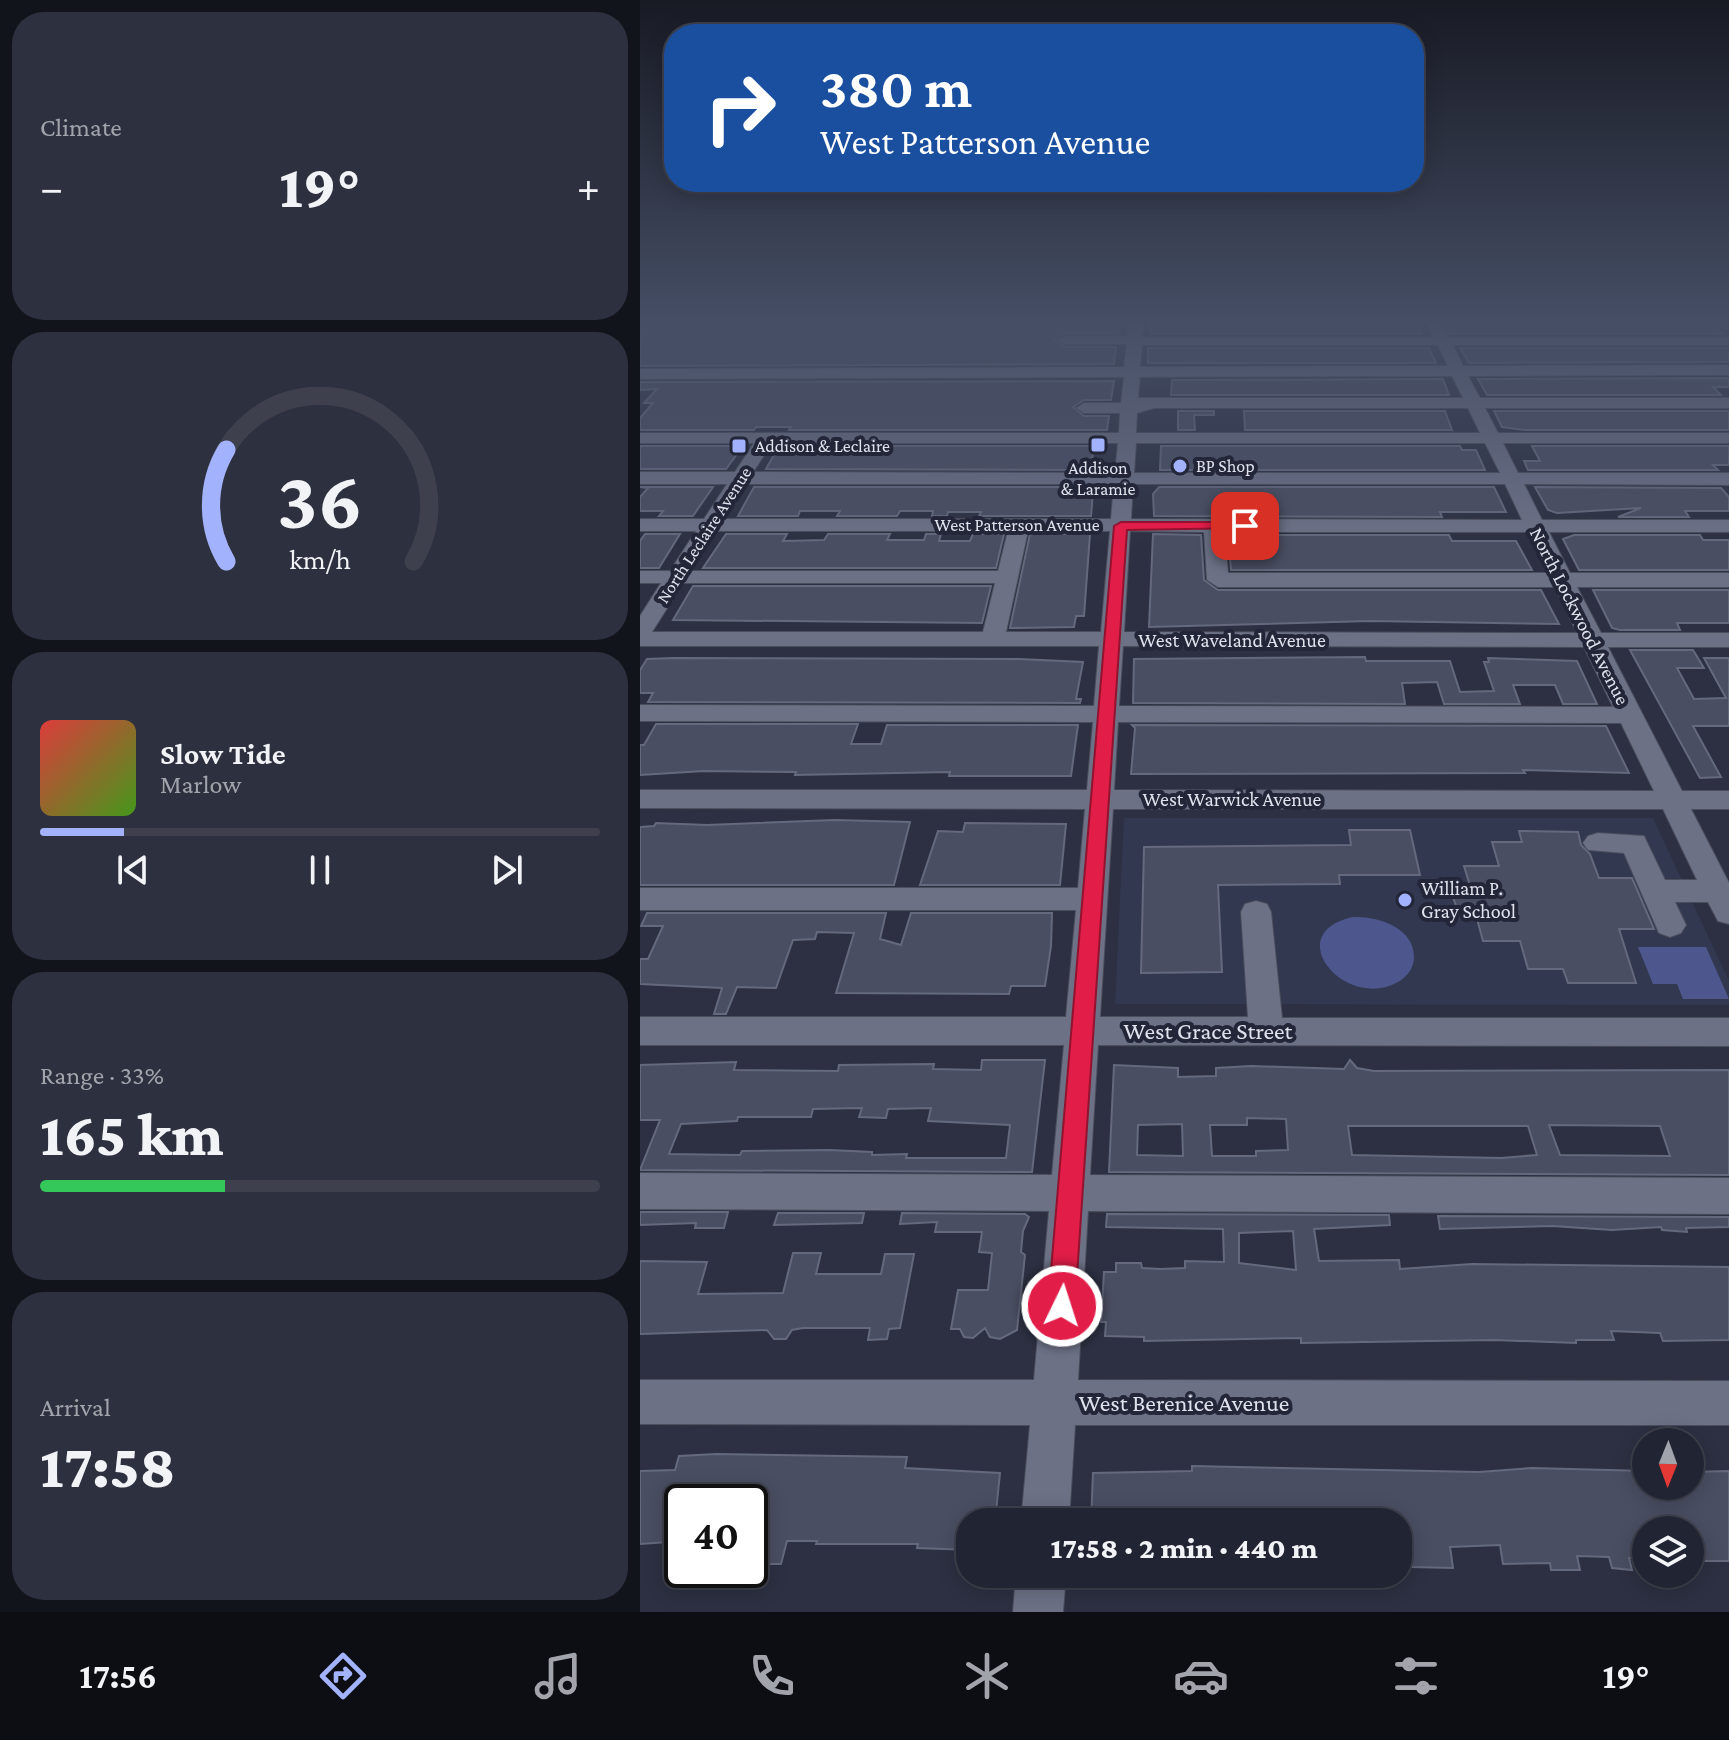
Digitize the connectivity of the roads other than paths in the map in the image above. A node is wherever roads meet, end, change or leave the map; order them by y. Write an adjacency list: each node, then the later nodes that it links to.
1 (1131, 394): 5 (street)
2 (1469, 394): 3 (street, North Lockwood Avenue)
3 (1473, 403): 4 (street); 5 (street); 13 (street, North Lockwood Avenue)
4 (1729, 403)
5 (1130, 405): 7 (street); 8 (street); 9 (street)
6 (1219, 407): 10 (street)
7 (1084, 408)
8 (1128, 432): 9 (street); 11 (street); 15 (street)
9 (1155, 434): 10 (street); 15 (street)
10 (1214, 434): 13 (street); 16 (street)
11 (767, 437): 12 (street); 18 (street, North Leclaire Avenue)
12 (640, 438)
13 (1491, 438): 14 (street); 19 (street, North Lockwood Avenue)
14 (1729, 438)
15 (1124, 473): 18 (street); 19 (street); 24 (street)
16 (1204, 474)
17 (640, 478): 18 (street)
18 (741, 478): 22 (street, North Leclaire Avenue)
19 (1512, 479): 20 (street); 26 (street, North Lockwood Avenue)
20 (1729, 479)
21 (640, 525): 22 (street, West Patterson Avenue)
22 (710, 525): 23 (street, West Patterson Avenue); 29 (street, North Leclaire Avenue)
23 (1019, 526): 24 (street, West Patterson Avenue); 30 (street)
24 (1121, 526): 25 (street, West Patterson Avenue); 36 (street)
25 (1214, 526): 26 (street, West Patterson Avenue); 31 (street)
26 (1535, 526): 27 (street, West Patterson Avenue); 31 (street, North Lockwood Avenue)
27 (1729, 526)
28 (640, 577): 29 (street)
29 (676, 577): 30 (street); 33 (street, North Leclaire Avenue)
30 (1008, 577): 35 (street)
31 (1562, 579): 32 (street); 37 (street, North Lockwood Avenue)
32 (1729, 580)
33 (640, 633)
34 (640, 639): 35 (street, West Waveland Avenue)
35 (993, 640): 36 (street, West Waveland Avenue)
36 (1112, 640): 37 (street, West Waveland Avenue); 40 (street)
37 (1592, 640): 38 (street, West Waveland Avenue); 41 (street, North Lockwood Avenue)
38 (1729, 640)
39 (640, 713): 40 (street)
40 (1106, 714): 41 (street); 43 (street)
41 (1630, 715): 44 (street, North Lockwood Avenue)
42 (640, 799): 43 (street, West Warwick Avenue)
43 (1100, 799): 44 (street, West Warwick Avenue); 49 (street)
44 (1672, 800): 45 (street, West Warwick Avenue); 50 (street, North Lockwood Avenue)
45 (1729, 800)
46 (1598, 843): 47 (street)
47 (1655, 891): 50 (street); 52 (street)
48 (640, 899): 49 (street)
49 (1092, 899): 54 (street)
50 (1725, 904)
51 (1256, 912): 55 (street)
52 (1670, 925)
53 (640, 1031): 54 (street, West Grace Street)
54 (1082, 1031): 55 (street, West Grace Street); 58 (street)
55 (1266, 1031): 56 (street, West Grace Street)
56 (1729, 1032)
57 (640, 1191): 58 (street)
58 (1070, 1193): 59 (street); 61 (street)
59 (1729, 1196)
60 (640, 1402): 61 (street, West Berenice Avenue)
61 (1054, 1403): 62 (street, West Berenice Avenue); 63 (street)
62 (1729, 1403)
63 (1046, 1508)
64 (1040, 1588): 65 (street)
65 (1038, 1612)

